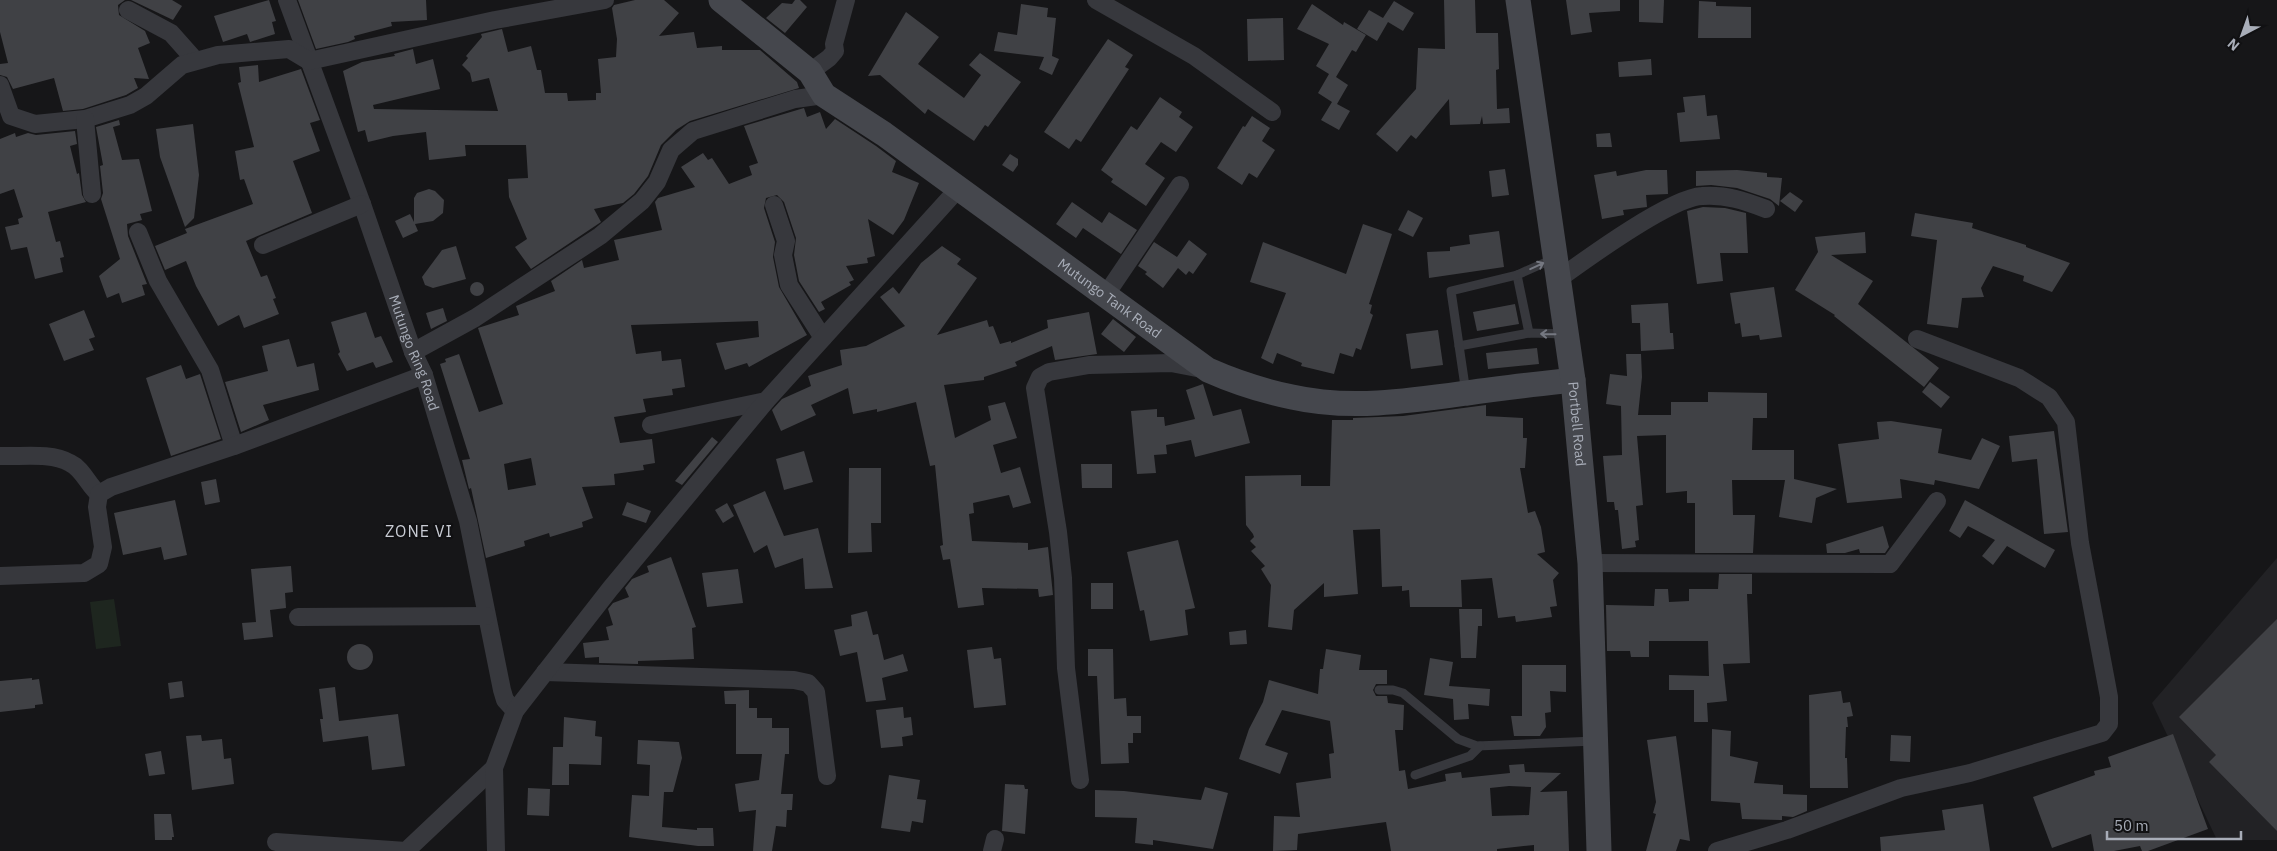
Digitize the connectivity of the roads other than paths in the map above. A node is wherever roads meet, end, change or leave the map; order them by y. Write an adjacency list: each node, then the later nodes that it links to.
1 (287, 0): 9 (street, Mutungo Ring Road)
2 (605, 0): 9 (street)
3 (720, 0): 10 (street, Mutungo Tank Road)
4 (846, 0): 10 (street)
5 (1096, 0): 13 (street)
6 (1518, 0): 23 (street, Portbell Road)
7 (128, 10): 8 (street)
8 (195, 60): 9 (street); 14 (street)
9 (308, 61): 18 (street, Mutungo Ring Road)
10 (810, 72): 12 (street, Mutungo Tank Road)
11 (0, 85): 14 (street)
12 (824, 95): 16 (street, Mutungo Tank Road); 31 (street)
13 (1272, 112)
14 (85, 119): 17 (street)
15 (1180, 185): 25 (street)
16 (958, 189): 25 (street, Mutungo Tank Road); 28 (street)
17 (92, 194)
18 (362, 204): 22 (street); 31 (street, Mutungo Ring Road)
19 (774, 205): 28 (street)
20 (1766, 209): 23 (street)
21 (138, 232): 38 (street)
22 (263, 245)
23 (1558, 267): 24 (lane, one-way to 23); 27 (street, Portbell Road)
24 (1517, 275): 26 (lane); 30 (lane)
25 (1105, 296): 32 (street, Mutungo Tank Road)
26 (1528, 334): 27 (lane, one-way to 26); 30 (lane)
27 (1567, 334): 34 (street, Portbell Road)
28 (823, 338): 36 (street)
29 (1917, 339): 59 (street)
30 (1460, 346): 35 (lane)
31 (413, 352): 33 (street, Mutungo Ring Road)
32 (1208, 370): 35 (street, Mutungo Tank Road); 54 (street)
33 (424, 375): 38 (street); 44 (street, Mutungo Ring Road)
34 (1573, 380): 35 (street, Mutungo Tank Road); 42 (street, Portbell Road)
35 (1466, 393)
36 (766, 401): 37 (street); 46 (street)
37 (651, 425)
38 (234, 446): 40 (street)
39 (0, 456): 40 (street)
40 (99, 494): 43 (street)
41 (1937, 501): 42 (street)
42 (1590, 563): 49 (street, Portbell Road)
43 (0, 576)
44 (486, 616): 45 (street); 48 (street, Mutungo Ring Road)
45 (298, 617)
46 (545, 672): 48 (street); 53 (street)
47 (1378, 690): 50 (lane)
48 (515, 711): 51 (street)
49 (1595, 742): 50 (lane); 58 (street, Portbell Road)
50 (1480, 746): 52 (lane)
51 (494, 768): 56 (street); 57 (street)
52 (1415, 775)
53 (827, 776)
54 (1080, 780)
55 (276, 842): 56 (street)
56 (406, 851)
57 (496, 851)
58 (1599, 851)
59 (1717, 851)

